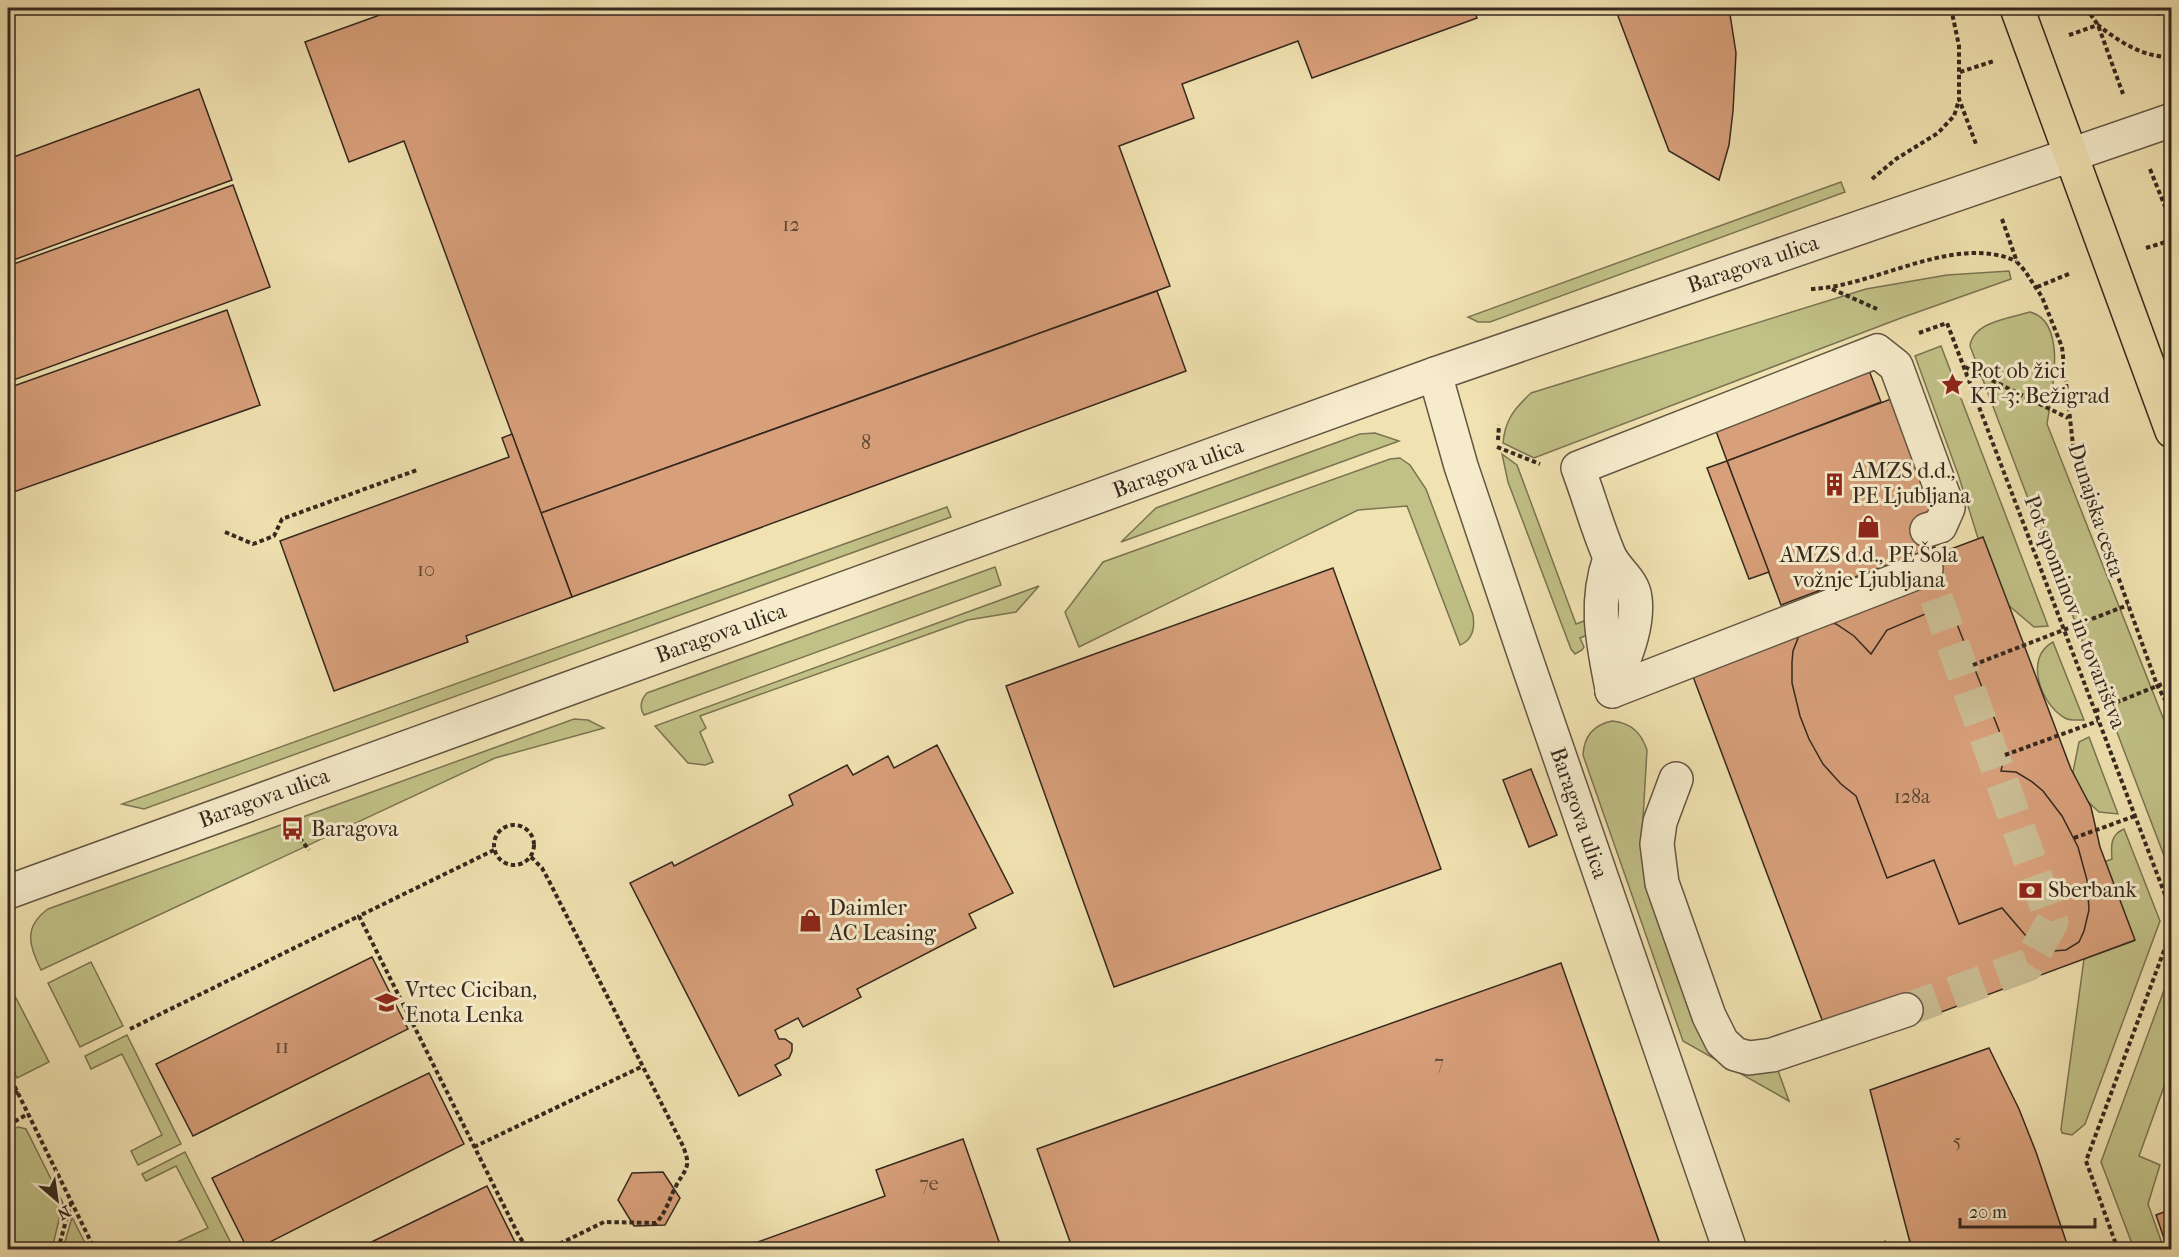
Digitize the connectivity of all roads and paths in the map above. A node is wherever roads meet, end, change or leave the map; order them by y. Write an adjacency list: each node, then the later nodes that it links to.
1 (1951, 8): 9 (path)
2 (2017, 8): 13 (main road)
3 (2086, 8): 4 (path)
4 (2098, 25): 5 (path); 6 (path); 7 (path)
5 (2084, 30)
6 (2172, 57)
7 (2112, 62)
8 (1982, 65): 9 (path)
9 (1960, 72): 10 (path)
10 (1959, 99): 12 (path); 14 (path)
11 (2172, 120): 13 (street, Baragova ulica)
12 (1971, 133)
13 (2071, 155): 26 (street, Baragova ulica); 29 (main road)
14 (1896, 159)
15 (2159, 194): 16 (path)
16 (2172, 224)
17 (2010, 240): 20 (path, Dunajska cesta)
18 (2172, 240): 19 (path)
19 (2161, 243)
20 (2017, 262): 22 (path, Dunajska cesta); 23 (path)
21 (2054, 279): 22 (path)
22 (2037, 287): 27 (path, Dunajska cesta)
23 (1832, 288)
24 (1947, 323): 25 (path, Pot spominov in tovarištva)
25 (1964, 366): 27 (path); 37 (path, Pot spominov in tovarištva)
26 (1435, 374): 54 (street, Baragova ulica); 74 (street, Baragova ulica)
27 (2069, 418): 36 (path, Dunajska cesta)
28 (1500, 425): 30 (path)
29 (2172, 431)
30 (1578, 468): 32 (street); 34 (street)
31 (417, 470): 33 (path)
32 (1928, 530)
33 (225, 532)
34 (1610, 558): 41 (street); 41 (street)
35 (1926, 569): 41 (street)
36 (2128, 605): 37 (path); 40 (path, Dunajska cesta)
37 (2064, 630): 38 (path); 42 (path, Pot spominov in tovarištva)
38 (1973, 664)
39 (2172, 680): 40 (path)
40 (2157, 685): 42 (path); 43 (path, Dunajska cesta)
41 (1612, 691)
42 (2095, 711): 44 (path, Pot spominov in tovarištva)
43 (2172, 713)
44 (2098, 721): 45 (path); 47 (path, Pot spominov in tovarištva)
45 (2005, 755)
46 (1676, 779): 59 (street)
47 (2135, 816): 49 (path); 55 (path, Pot spominov in tovarištva)
48 (293, 829): 50 (path)
49 (2074, 838)
50 (309, 850)
51 (494, 850): 52 (path); 52 (path); 57 (path)
52 (531, 857): 61 (path)
53 (2172, 867): 55 (path)
54 (8, 892)
55 (2167, 901): 56 (path, Pot spominov in tovarištva)
56 (2172, 913)
57 (359, 916): 60 (path); 67 (path)
58 (2172, 929): 76 (path)
59 (1906, 1010)
60 (130, 1029)
61 (643, 1066): 67 (path); 73 (path)
62 (8, 1073): 64 (path)
63 (8, 1089): 64 (path)
64 (18, 1093): 65 (path)
65 (28, 1114): 66 (path); 68 (path)
66 (8, 1125)
67 (474, 1148): 72 (path)
68 (71, 1201): 70 (path); 71 (path)
69 (1886, 1242): 75 (path)
70 (58, 1250)
71 (95, 1250)
72 (535, 1250)
73 (543, 1250)
74 (1730, 1250)
75 (1864, 1250)
76 (2118, 1250)

